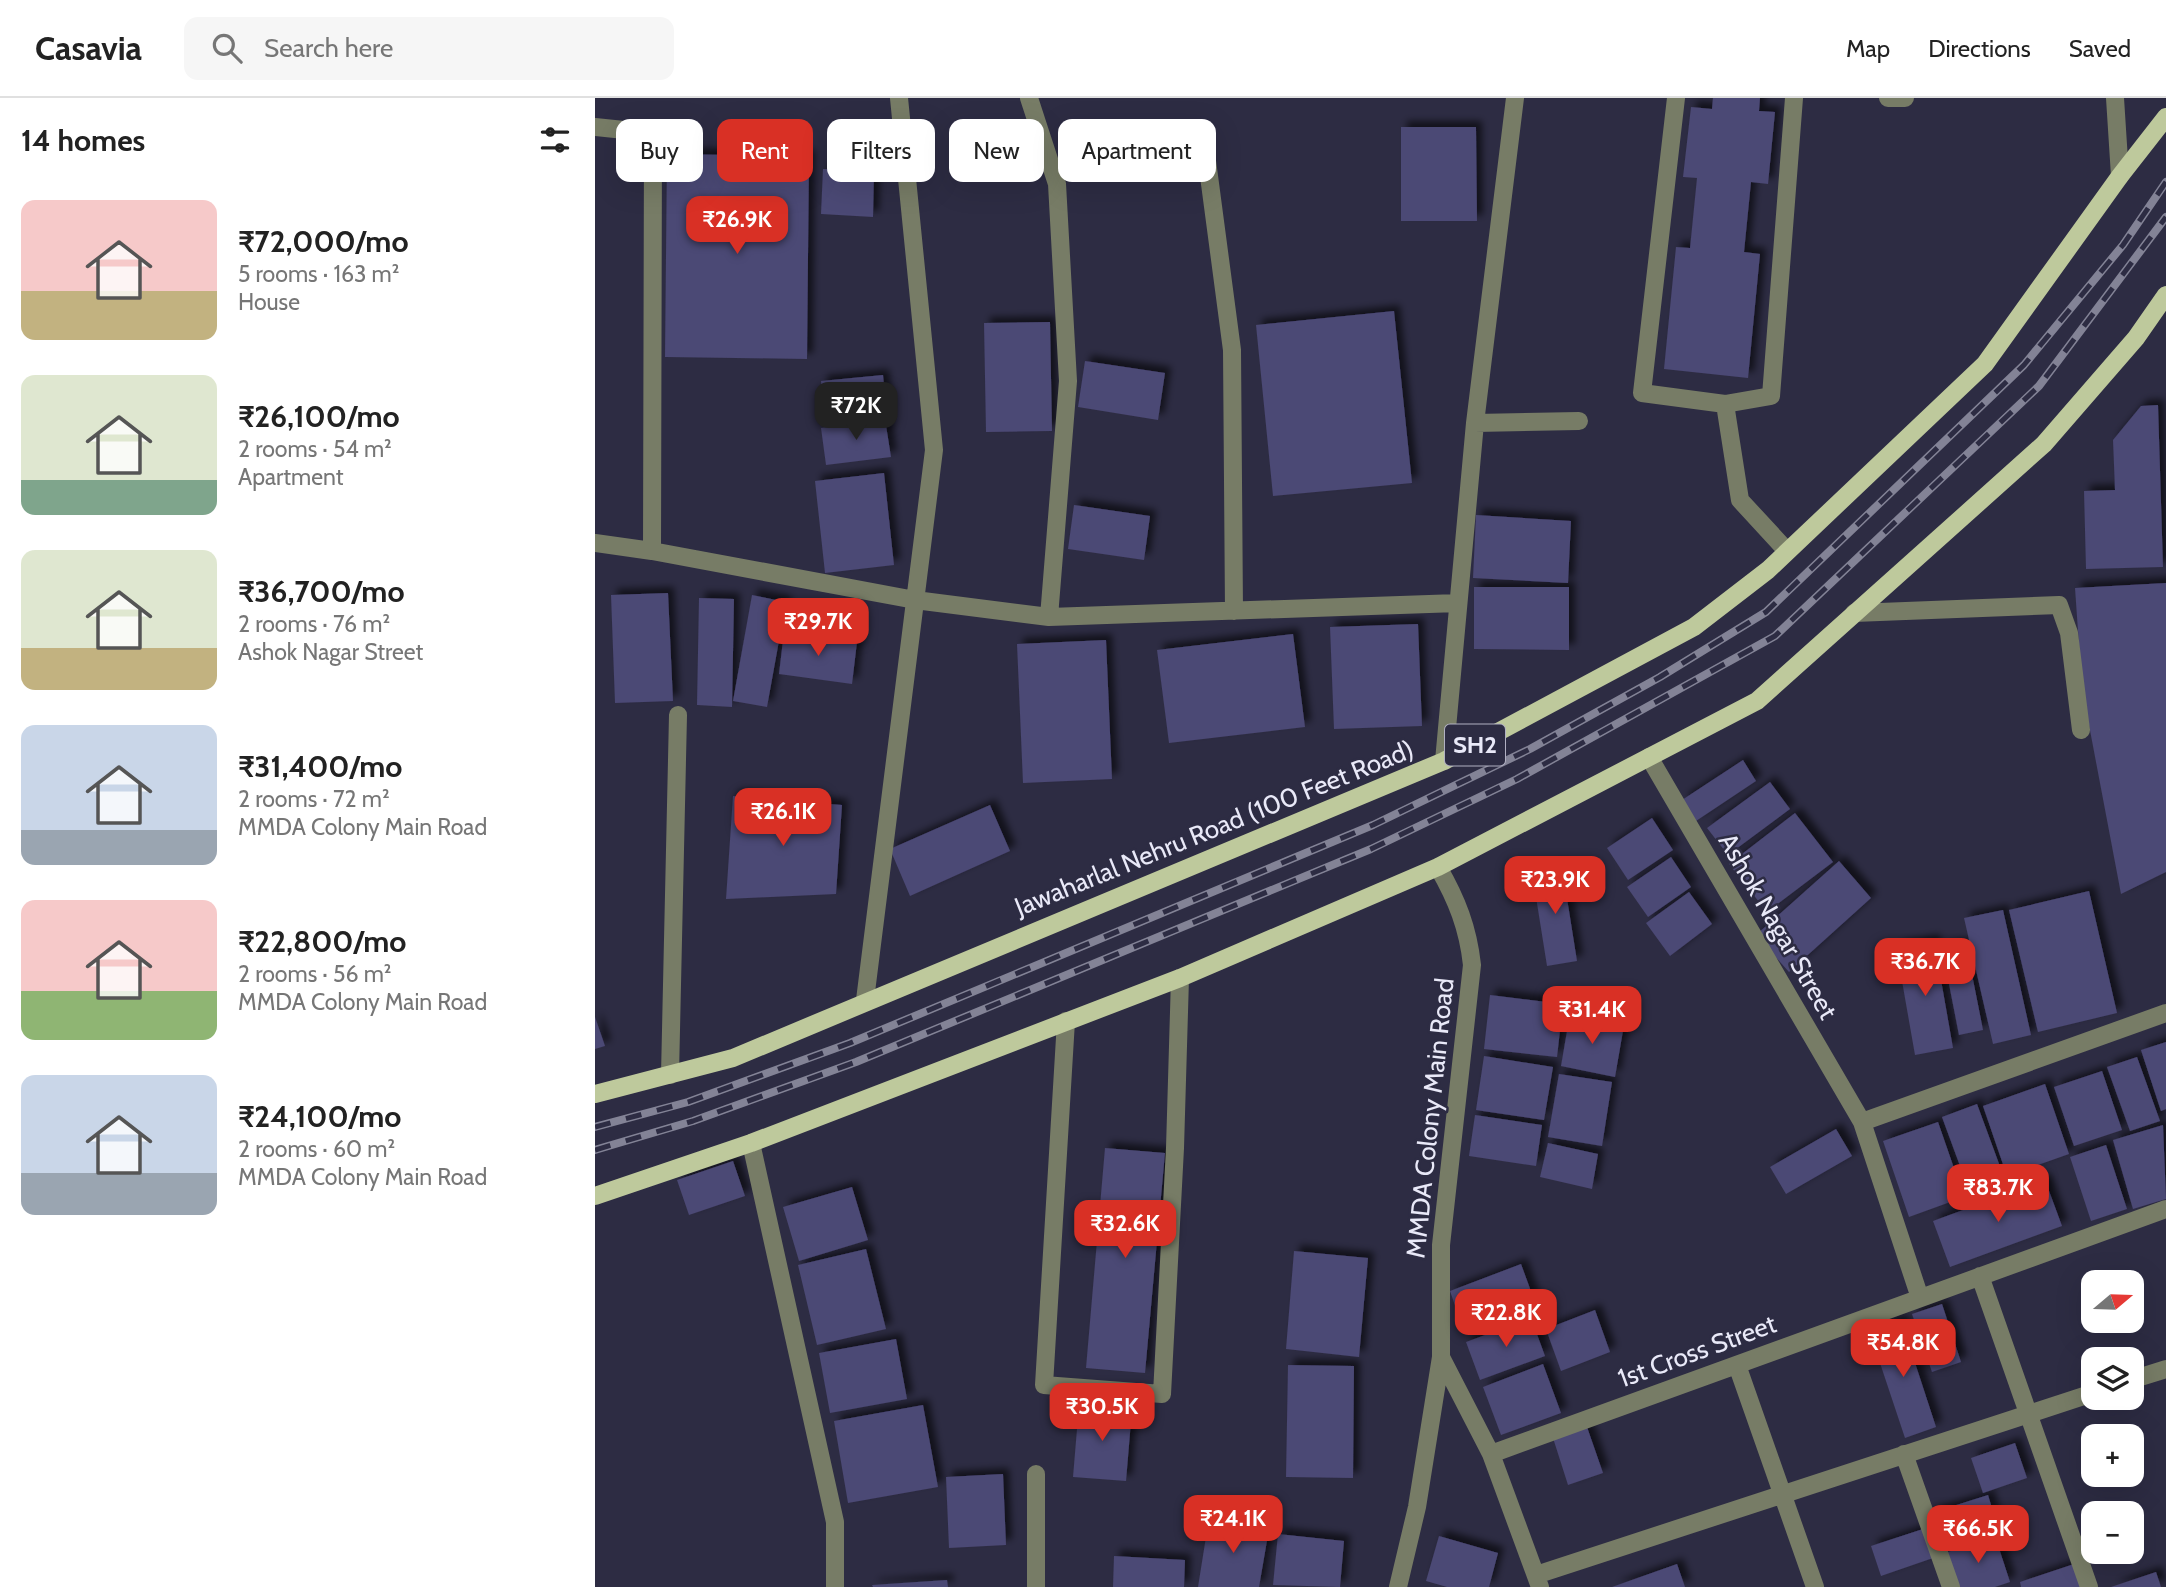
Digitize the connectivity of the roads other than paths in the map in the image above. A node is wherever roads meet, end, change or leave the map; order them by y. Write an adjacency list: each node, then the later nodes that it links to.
1 (899, 98): 20 (street)
2 (1029, 98): 24 (street)
3 (1515, 98): 16 (street)
4 (1676, 98): 14 (street)
5 (1794, 98): 14 (street)
6 (1888, 98): 7 (street)
7 (1905, 98)
8 (2115, 98): 11 (street)
9 (2166, 117): 11 (main road, Jawaharlal Nehru Road (100 Feet Road) / SH2)
10 (595, 127): 18 (street)
11 (2120, 176): 19 (main road, Jawaharlal Nehru Road (100 Feet Road) / SH2)
12 (1210, 182): 22 (street)
13 (2166, 295): 23 (main road)
14 (1725, 404): 19 (street)
15 (1579, 421): 16 (street)
16 (1475, 424): 21 (street)
17 (595, 543): 18 (street)
18 (652, 551): 20 (street)
19 (1787, 551): 28 (main road, Jawaharlal Nehru Road (100 Feet Road) / SH2)
20 (915, 600): 24 (street); 31 (street)
21 (1458, 603): 22 (street); 28 (street)
22 (1234, 611): 24 (street)
23 (1854, 613): 26 (street); 27 (main road)
24 (1049, 617)
25 (678, 715): 34 (street)
26 (2081, 730)
27 (1649, 757): 29 (main road); 36 (street, Ashok Nagar Street)
28 (1444, 761): 31 (main road, Jawaharlal Nehru Road (100 Feet Road) / SH2)
29 (1438, 867): 30 (main road); 42 (street, MMDA Colony Main Road)
30 (1180, 978): 33 (main road); 33 (street)
31 (865, 1000): 34 (main road, Jawaharlal Nehru Road (100 Feet Road) / SH2)
32 (2166, 1013): 36 (street)
33 (1066, 1021): 37 (main road)
34 (670, 1075): 35 (main road, Jawaharlal Nehru Road (100 Feet Road) / SH2)
35 (595, 1094)
36 (1862, 1122): 41 (street, Ashok Nagar Street)
37 (751, 1143): 38 (main road); 53 (street)
38 (595, 1196)
39 (2166, 1209): 40 (street, 1st Cross Street)
40 (1980, 1276): 41 (street, 1st Cross Street); 47 (street)
41 (1920, 1298): 43 (street, 1st Cross Street)
42 (1441, 1357): 48 (street); 55 (street, MMDA Colony Main Road)
43 (1737, 1365): 48 (street, 1st Cross Street); 51 (street)
44 (2166, 1369): 45 (street)
45 (2144, 1376)
46 (2081, 1397): 47 (street)
47 (2027, 1414): 49 (street); 58 (street)
48 (1491, 1454): 52 (street)
49 (1904, 1454): 51 (street); 57 (street)
50 (1035, 1474): 54 (street)
51 (1782, 1495): 52 (street); 56 (street)
52 (1538, 1581)
53 (835, 1587)
54 (1036, 1587)
55 (1398, 1587)
56 (1815, 1587)
57 (1951, 1587)
58 (2089, 1587)

